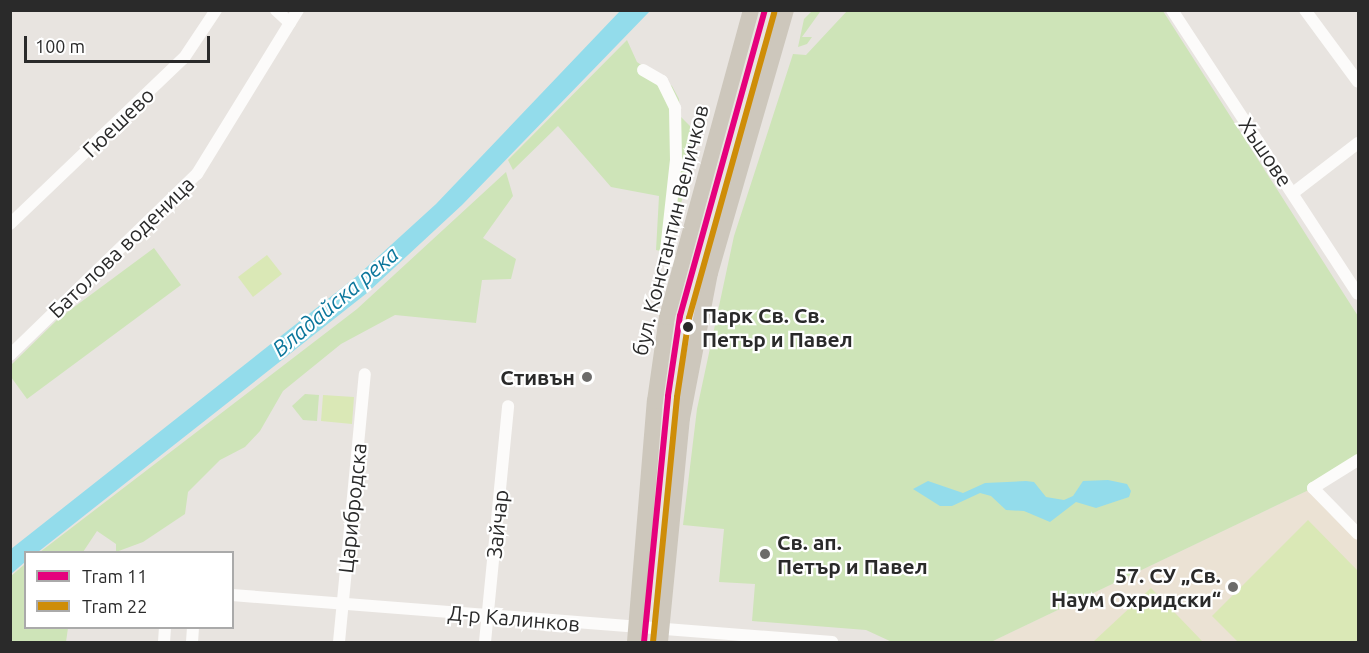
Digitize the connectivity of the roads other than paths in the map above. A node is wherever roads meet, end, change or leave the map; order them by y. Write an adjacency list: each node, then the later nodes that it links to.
1 (216, 10): 13 (street, Гюешево)
2 (276, 10): 8 (street)
3 (298, 10): 8 (street, Батолова воденица)
4 (751, 10): 14 (main road, бул. Константин Величков)
5 (786, 10): 25 (main road)
6 (1172, 10): 12 (street, Хъшове)
7 (1305, 10): 10 (street)
8 (290, 23): 16 (street, Батолова воденица)
9 (643, 70): 14 (street)
10 (1359, 82)
11 (1359, 143): 12 (street)
12 (1293, 193): 15 (street, Хъшове)
13 (10, 224)
14 (680, 263): 24 (main road, бул. Константин Величков)
15 (1359, 294)
16 (10, 355)
17 (365, 374): 22 (street, Царибродска)
18 (508, 406): 23 (street, Зайчар)
19 (1359, 460): 20 (street)
20 (1359, 534)
21 (234, 595): 22 (street, Д-р Калинков)
22 (342, 604): 23 (street, Д-р Калинков); 27 (street, Царибродска)
23 (488, 616): 24 (street, Д-р Калинков); 28 (street, Зайчар)
24 (635, 635): 25 (street, Д-р Калинков)
25 (660, 636): 26 (street, Д-р Калинков)
26 (761, 640): 29 (street, Д-р Калинков)
27 (339, 642)
28 (485, 642)
29 (832, 642)

